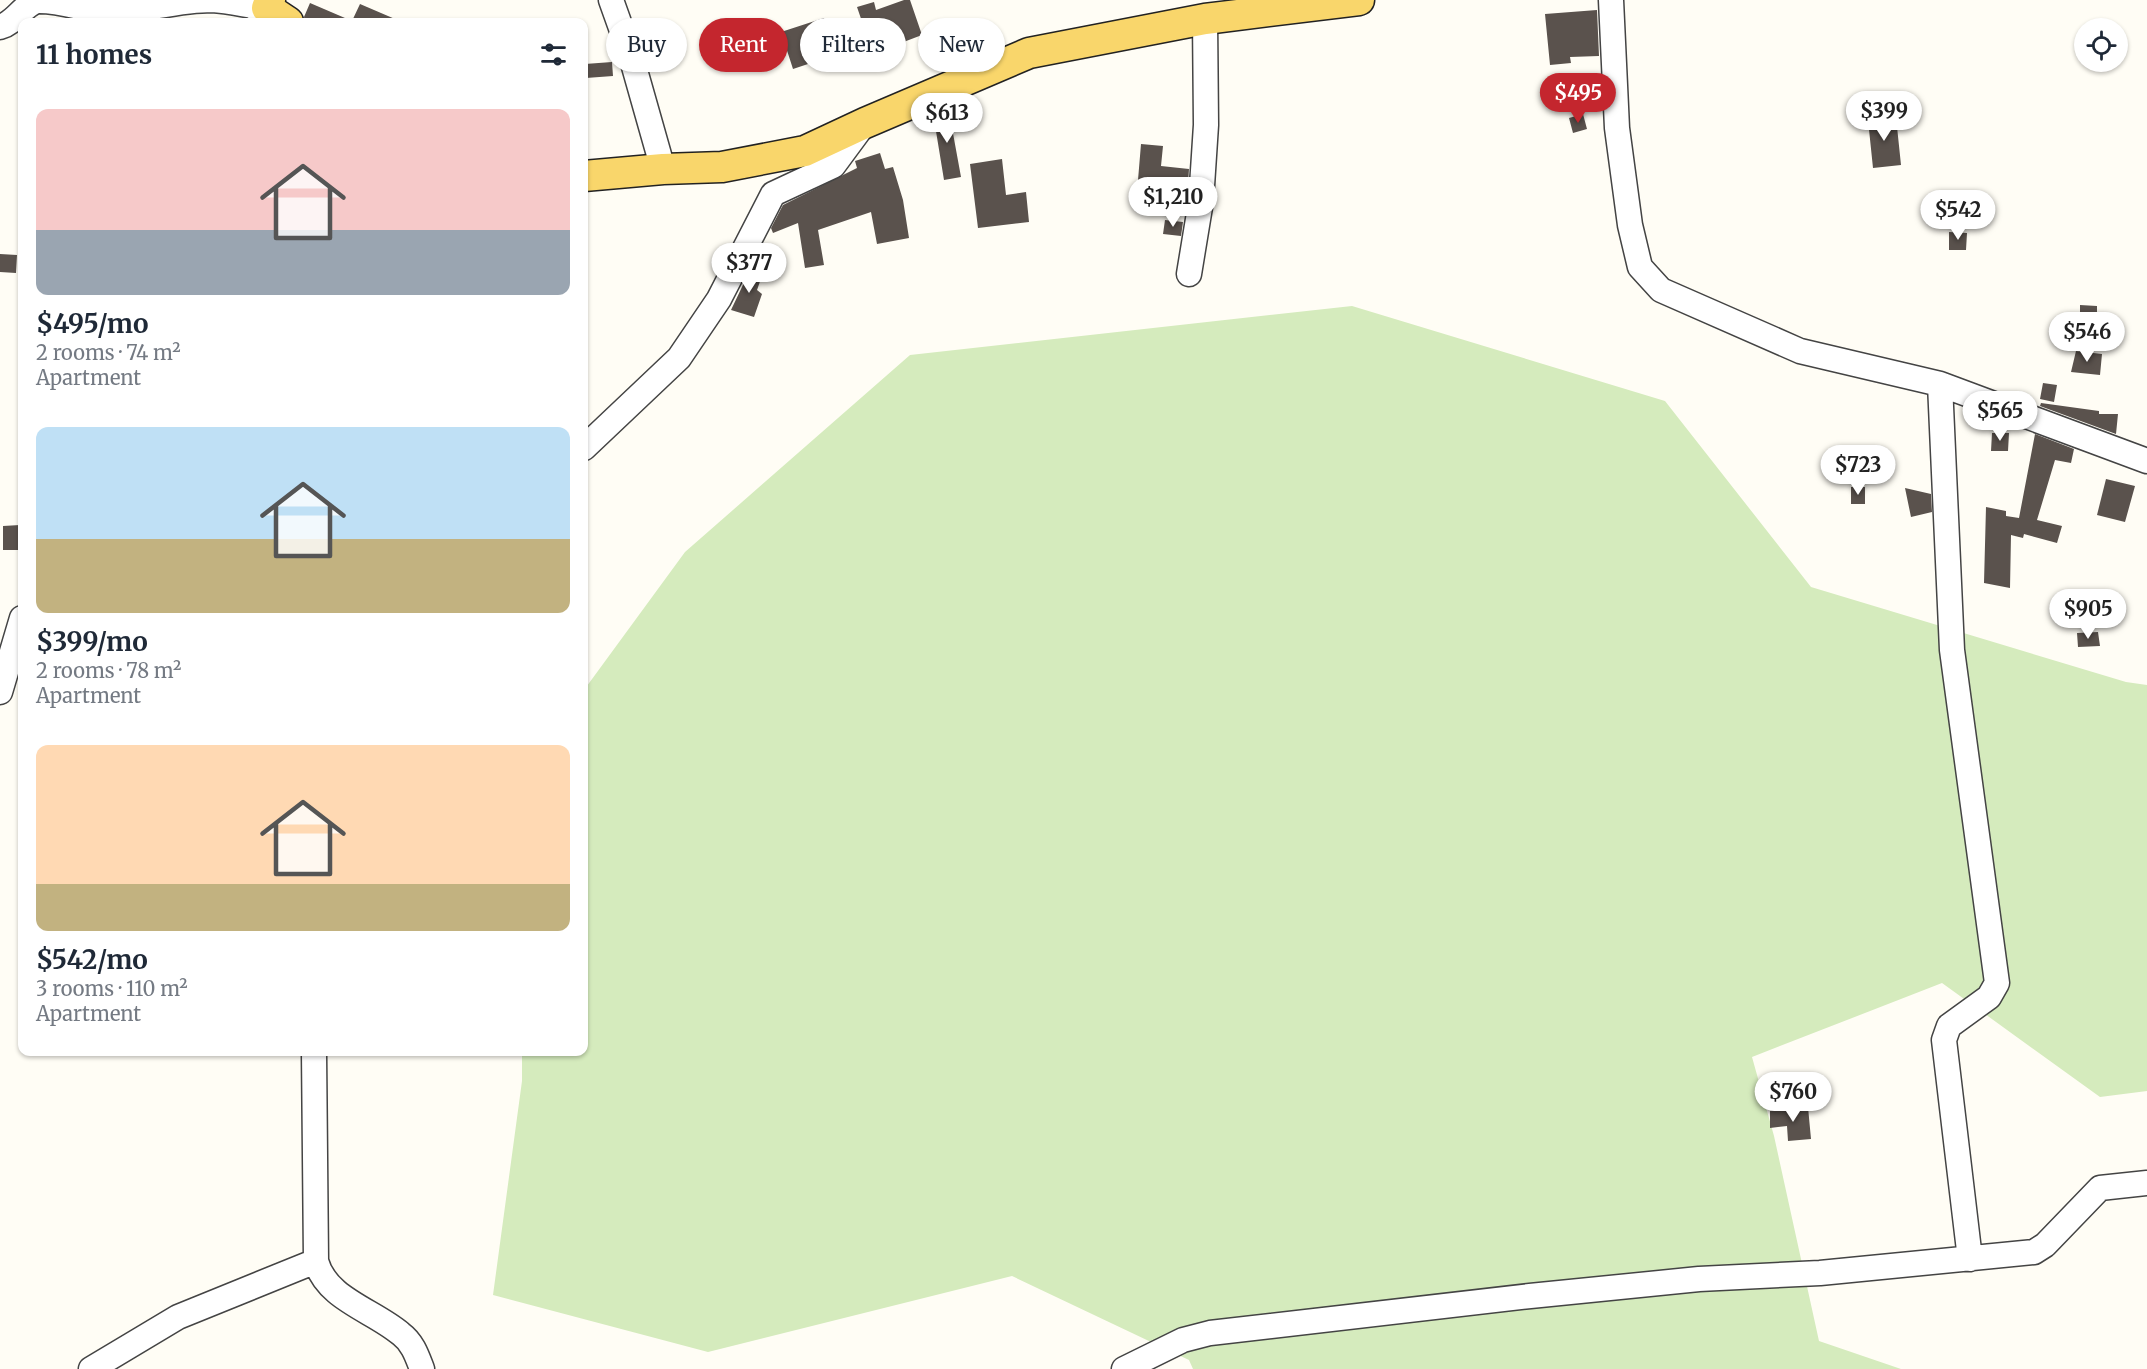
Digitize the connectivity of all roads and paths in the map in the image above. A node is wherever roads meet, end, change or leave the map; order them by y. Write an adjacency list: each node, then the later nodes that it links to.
1 (611, 0): 8 (street)
2 (1359, 0): 5 (main road)
3 (1611, 0): 11 (street)
4 (271, 13): 6 (street)
5 (1206, 20): 7 (main road); 10 (street)
6 (0, 27)
7 (865, 123): 8 (main road); 12 (street)
8 (663, 169): 9 (main road)
9 (588, 176)
10 (1190, 274)
11 (1940, 384): 13 (street); 18 (street)
12 (588, 444)
13 (2147, 461)
14 (18, 631): 15 (street)
15 (0, 692)
16 (314, 1056): 19 (street)
17 (2147, 1183): 18 (street)
18 (1970, 1259): 22 (street)
19 (316, 1261): 20 (street); 21 (street)
20 (91, 1369)
21 (422, 1369)
22 (1124, 1369)

